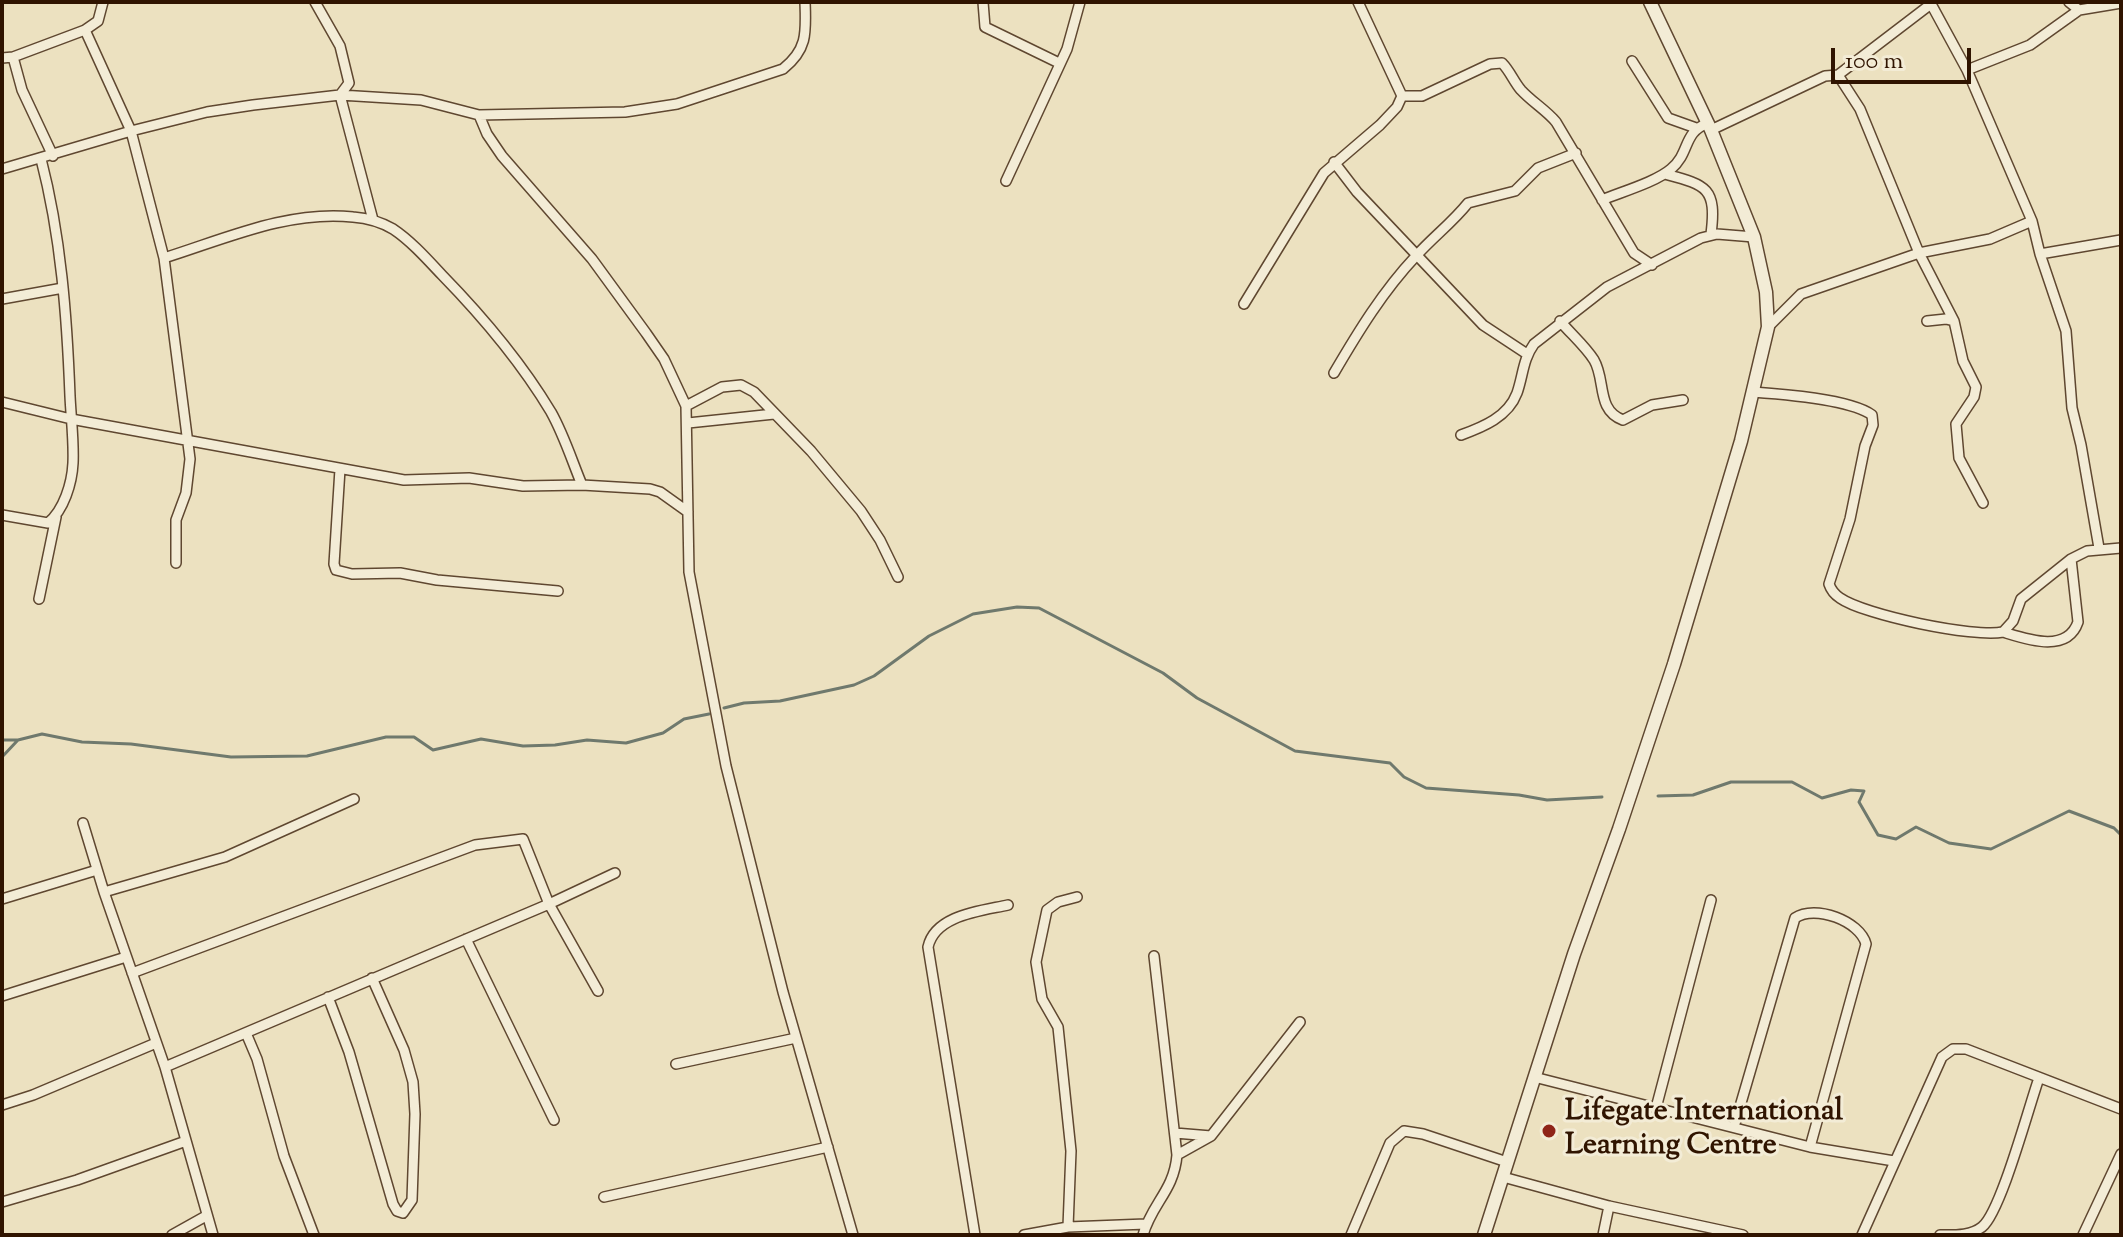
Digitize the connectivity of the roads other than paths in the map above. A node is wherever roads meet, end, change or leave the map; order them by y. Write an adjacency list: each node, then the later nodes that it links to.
1 (103, 2): 12 (street)
2 (315, 2): 18 (street)
3 (805, 2): 20 (street)
4 (983, 2): 15 (street)
5 (1080, 2): 15 (street)
6 (1358, 2): 19 (street)
7 (1650, 2): 21 (street)
8 (2069, 2): 11 (street)
9 (1931, 3): 16 (street); 17 (street)
10 (2121, 3): 11 (street)
11 (2079, 10): 16 (street)
12 (85, 30): 13 (street); 22 (street)
13 (7, 57): 24 (street)
14 (1632, 61): 21 (street)
15 (1059, 63): 29 (street)
16 (1967, 70): 32 (street)
17 (1838, 75): 21 (street); 36 (street)
18 (340, 95): 20 (street); 22 (street); 31 (street)
19 (1402, 96): 23 (street); 26 (street)
20 (479, 115): 53 (street)
21 (1705, 127): 28 (street); 34 (street)
22 (131, 131): 24 (street); 39 (street)
23 (1576, 153): 30 (street); 38 (street)
24 (53, 156): 25 (street)
25 (41, 159): 27 (street); 41 (street)
26 (1334, 162): 38 (street); 43 (street)
27 (2, 169)
28 (1665, 174): 30 (street); 33 (street)
29 (1006, 181)
30 (1602, 200): 40 (street)
31 (373, 220): 39 (street); 60 (street)
32 (2032, 221): 36 (street); 37 (street)
33 (1711, 234): 34 (street); 40 (street)
34 (1754, 237): 47 (street)
35 (2121, 240): 37 (street)
36 (1919, 253): 46 (street); 47 (street)
37 (2040, 254): 65 (street)
38 (1416, 256): 48 (street); 49 (street)
39 (164, 258): 58 (street)
40 (1652, 265): 44 (street)
41 (63, 288): 42 (street); 55 (street)
42 (2, 299)
43 (1244, 304)
44 (1560, 321): 48 (street); 51 (street)
45 (1927, 321): 46 (street)
46 (1954, 321): 61 (street)
47 (1768, 327): 50 (street)
48 (1527, 354): 57 (street)
49 (1334, 373)
50 (1753, 392): 72 (street); 97 (street)
51 (1683, 400)
52 (2, 402): 55 (street)
53 (686, 406): 54 (street); 56 (street)
54 (774, 414): 56 (street); 69 (street)
55 (71, 419): 58 (street); 64 (street)
56 (688, 423): 62 (street)
57 (1461, 435)
58 (190, 442): 59 (street); 68 (street)
59 (340, 469): 60 (street); 70 (street)
60 (582, 485): 62 (street)
61 (1983, 503)
62 (688, 512): 93 (street)
63 (2, 515): 64 (street)
64 (56, 517): 71 (street)
65 (2099, 548): 66 (street); 67 (street)
66 (2121, 548)
67 (2071, 559): 72 (street); 72 (street)
68 (176, 563)
69 (898, 577)
70 (558, 591)
71 (39, 599)
72 (2003, 632)
73 (354, 799): 77 (street)
74 (83, 823): 75 (street)
75 (97, 870): 77 (street); 79 (street)
76 (615, 873): 81 (street)
77 (104, 892): 85 (street)
78 (1077, 897): 120 (street)
79 (2, 899)
80 (1711, 900): 100 (street)
81 (549, 904): 83 (street); 86 (street); 88 (street)
82 (1008, 905): 125 (street)
83 (466, 939): 87 (street); 102 (street)
84 (1154, 956): 104 (street)
85 (126, 957): 86 (street); 89 (street)
86 (132, 973): 94 (street)
87 (372, 978): 90 (street); 90 (street)
88 (598, 991)
89 (2, 996)
90 (328, 997): 92 (street)
91 (1300, 1022): 105 (street)
92 (246, 1033): 96 (street); 123 (street)
93 (796, 1038): 95 (street); 107 (street)
94 (156, 1043): 96 (street); 99 (street)
95 (676, 1064)
96 (165, 1067): 106 (street)
97 (1534, 1077): 100 (street); 112 (street)
98 (2039, 1078): 101 (street); 111 (street); 133 (street)
99 (2, 1105)
100 (1656, 1108): 103 (street)
101 (2121, 1109)
102 (554, 1120)
103 (1734, 1127): 108 (street); 108 (street)
104 (1175, 1133): 105 (street); 110 (street)
105 (1211, 1136): 110 (street)
106 (186, 1141): 115 (street); 117 (street)
107 (828, 1147): 114 (street); 124 (street)
108 (1810, 1147): 111 (street)
109 (2121, 1154): 134 (street)
110 (1177, 1155): 118 (street)
111 (1894, 1161): 132 (street)
112 (1507, 1162): 113 (street); 128 (street)
113 (1503, 1177): 116 (street); 129 (street)
114 (604, 1197)
115 (2, 1202)
116 (1609, 1206): 130 (street); 131 (street)
117 (206, 1216): 121 (street); 122 (street)
118 (1146, 1224): 119 (street); 127 (street)
119 (1128, 1226): 120 (street); 127 (street)
120 (1068, 1227): 126 (street)
121 (172, 1235)
122 (213, 1235)
123 (314, 1235)
124 (853, 1235)
125 (975, 1235)
126 (1024, 1235)
127 (1141, 1235)
128 (1351, 1235)
129 (1484, 1235)
130 (1603, 1235)
131 (1743, 1235)
132 (1862, 1235)
133 (1940, 1235)
134 (2083, 1235)

